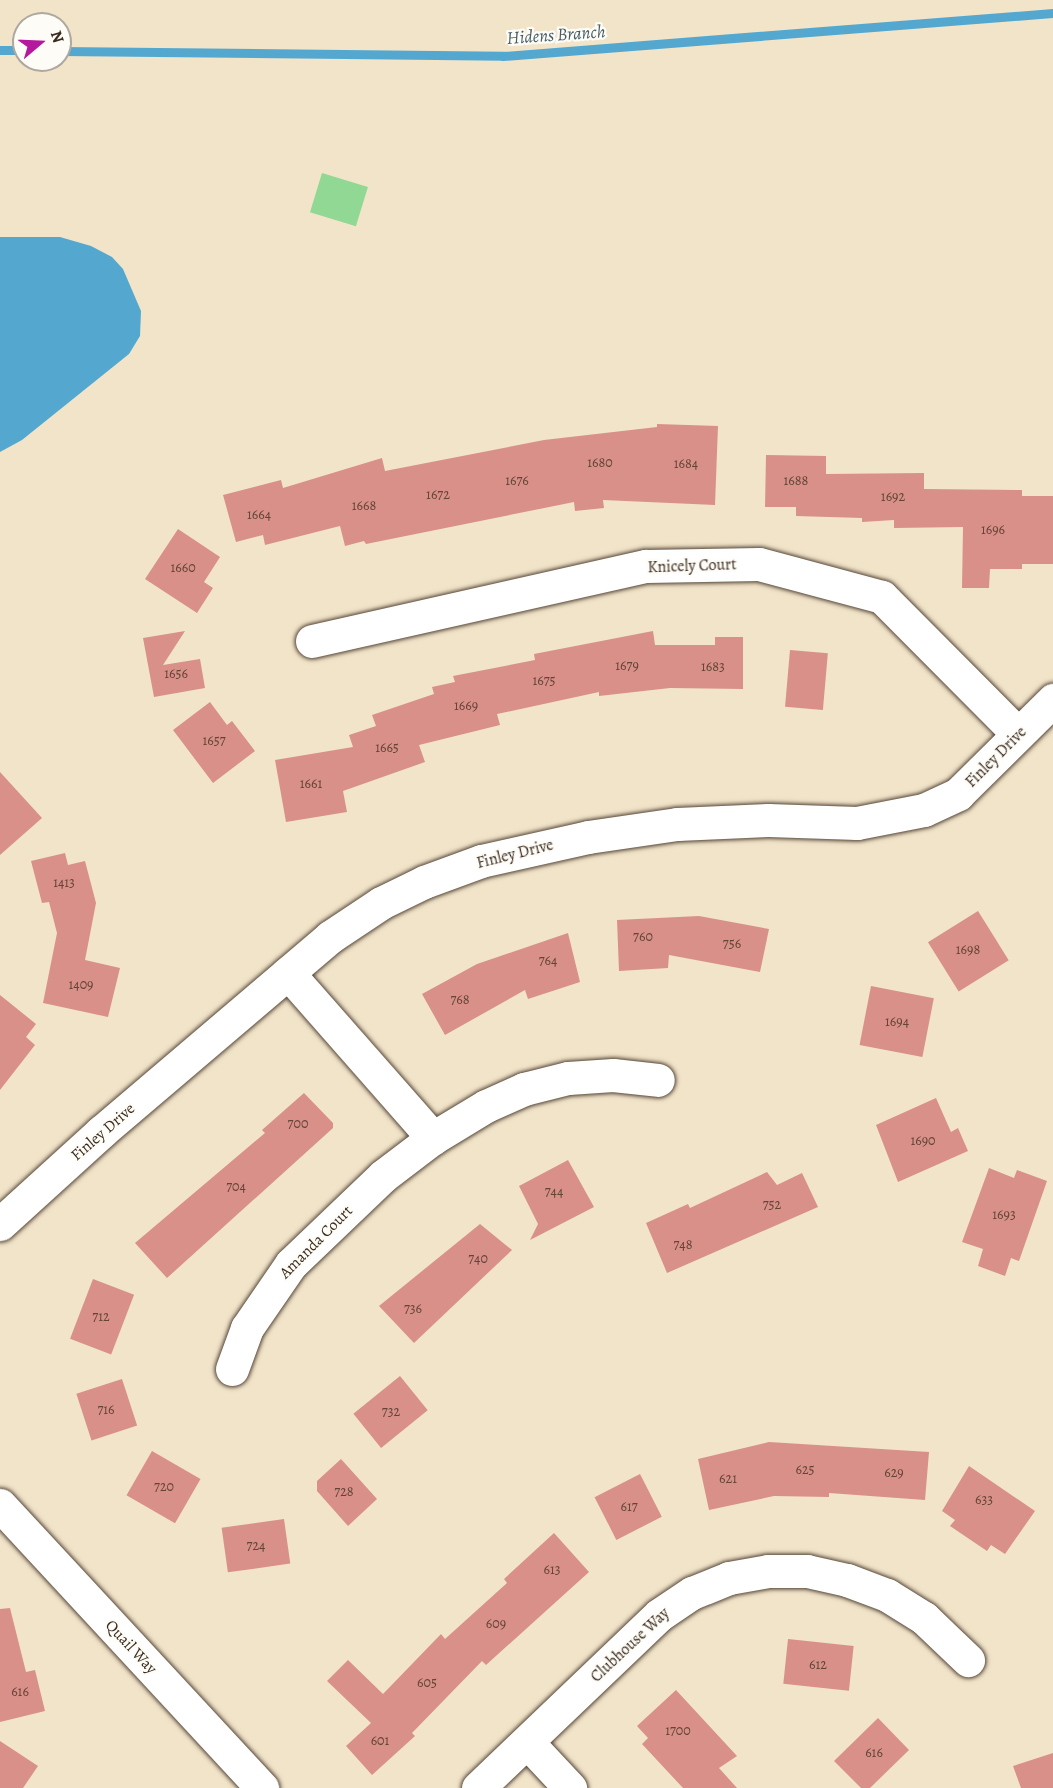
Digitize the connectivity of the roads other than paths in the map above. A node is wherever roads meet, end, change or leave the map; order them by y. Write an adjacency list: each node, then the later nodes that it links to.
1 (312, 641): 3 (street, Knicely Court)
2 (1053, 700): 3 (street, Finley Drive)
3 (1018, 734): 4 (street, Finley Drive)
4 (288, 973): 6 (street); 7 (street, Finley Drive)
5 (658, 1080): 6 (street, Amanda Court)
6 (433, 1138): 8 (street, Amanda Court)
7 (0, 1224)
8 (232, 1369)
9 (0, 1505): 12 (street, Quail Way)
10 (968, 1660): 11 (street, Clubhouse Way)
11 (528, 1743): 13 (street, Clubhouse Way); 14 (street)
12 (262, 1788)
13 (478, 1788)
14 (570, 1788)

